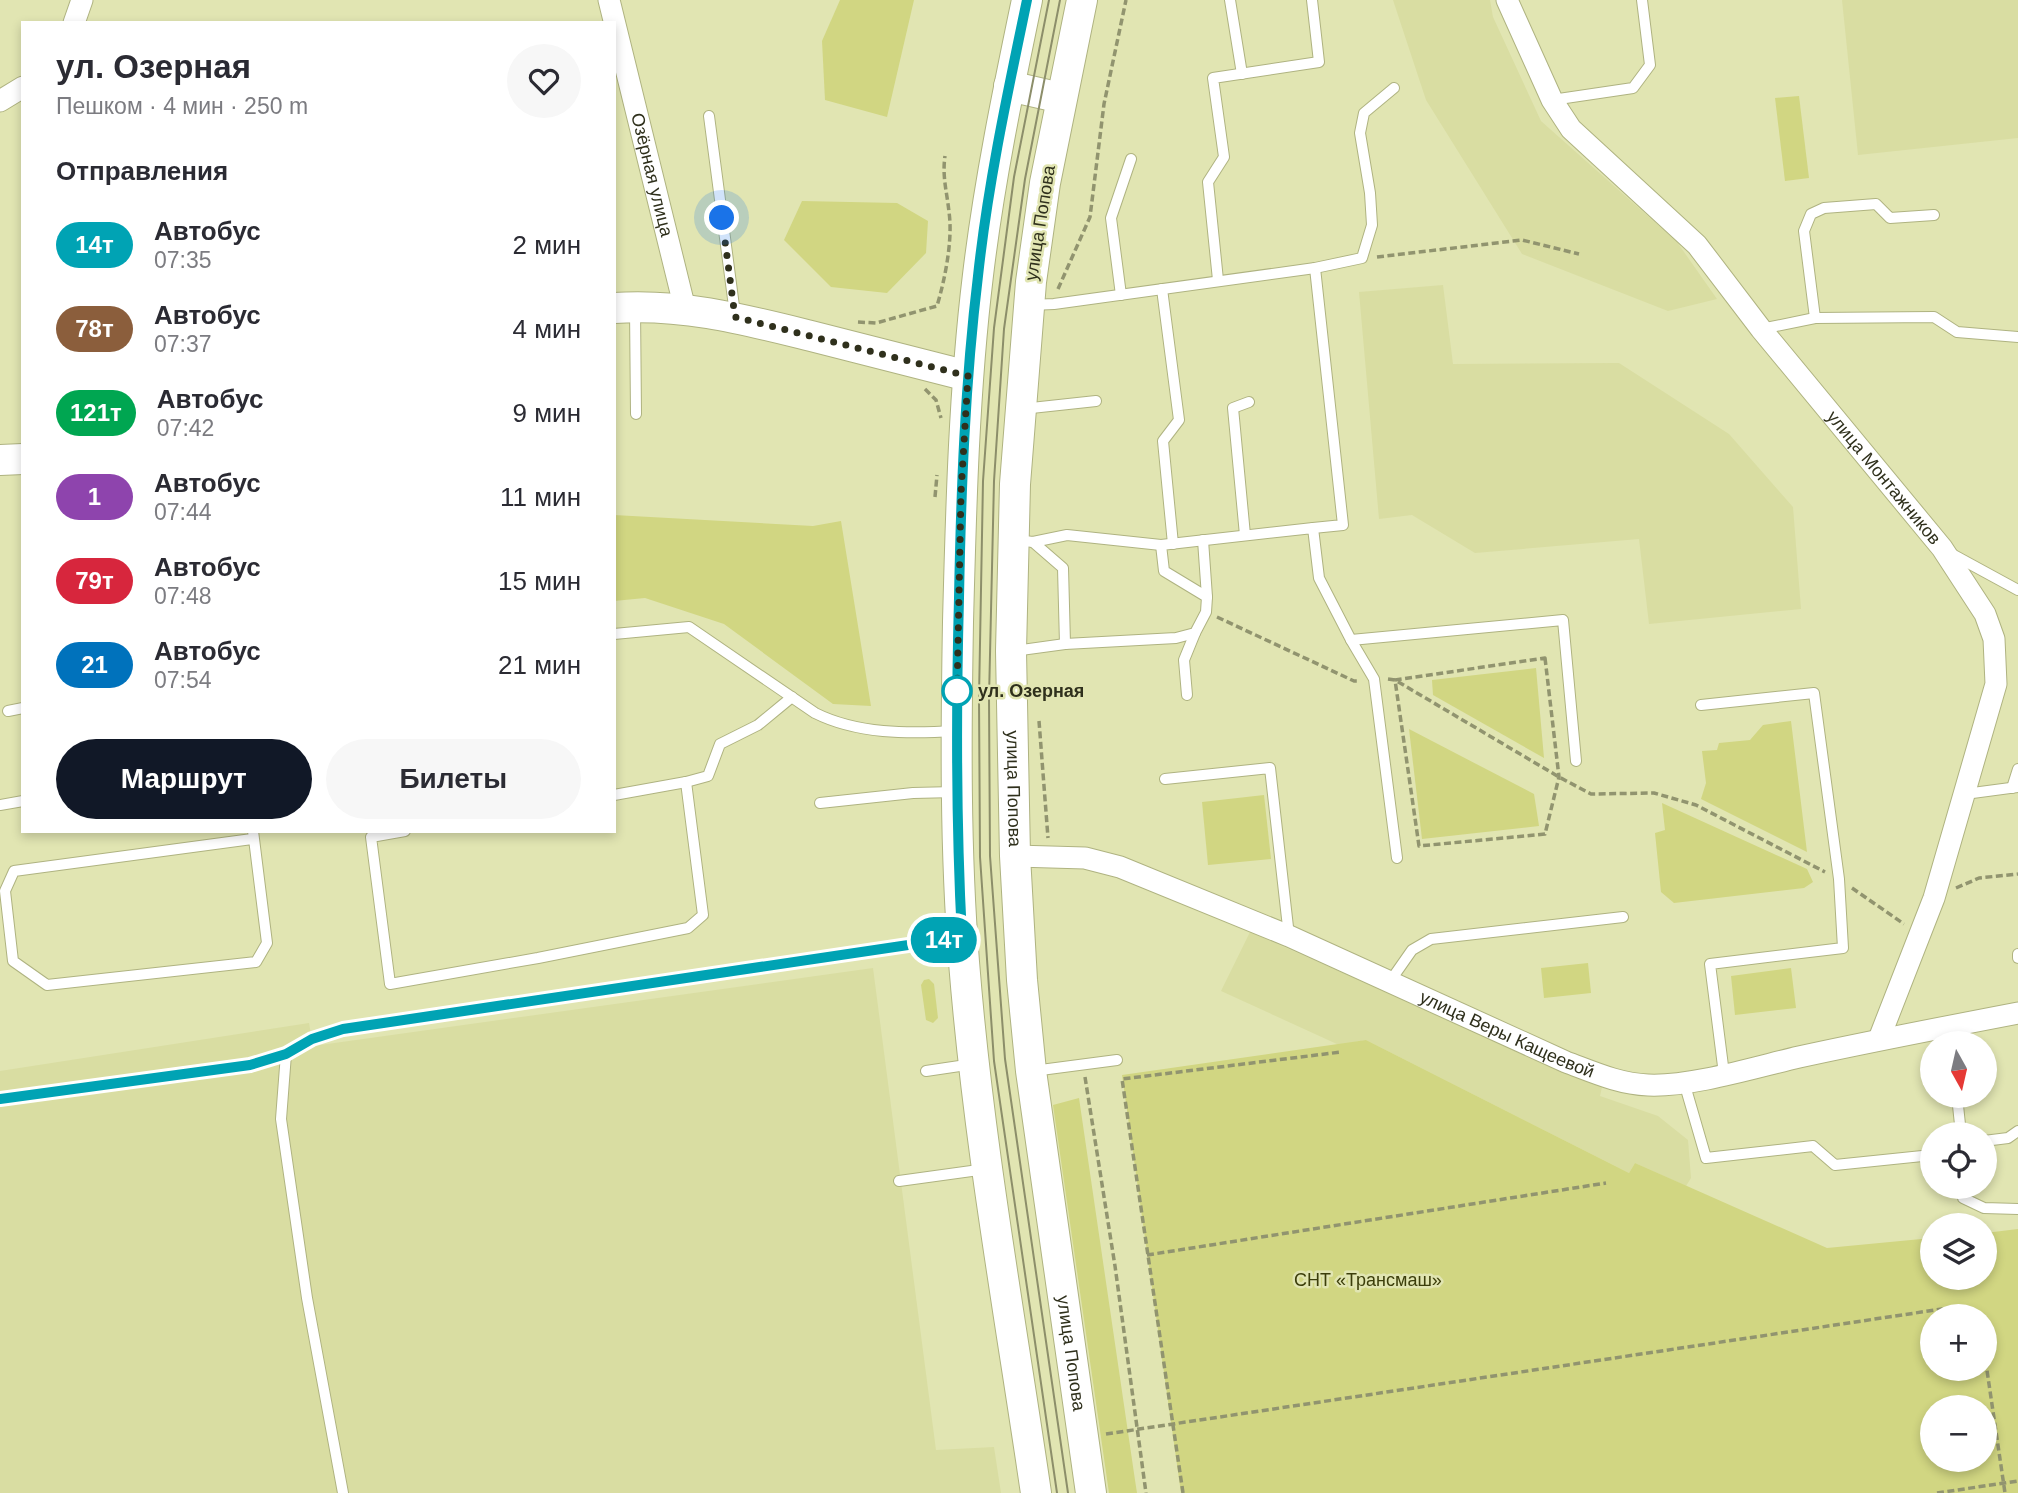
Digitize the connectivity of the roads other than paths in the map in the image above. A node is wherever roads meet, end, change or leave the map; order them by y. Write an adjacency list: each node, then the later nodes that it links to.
1 (82, 0): 9 (street)
2 (609, 0): 10 (street, Озёрная улица)
3 (1027, 0): 13 (main road)
4 (1082, 0): 16 (main road, улица Попова)
5 (1230, 0): 12 (lane)
6 (1312, 0): 12 (lane)
7 (1507, 0): 17 (street, улица Монтажников)
8 (1642, 0): 17 (lane)
9 (75, 21)
10 (614, 21)
11 (616, 28): 28 (street, Озёрная улица)
12 (1242, 74): 23 (lane)
13 (1009, 86): 16 (main road); 33 (main road)
14 (21, 88): 18 (street)
15 (1394, 88): 22 (lane)
16 (1061, 98): 26 (main road, улица Попова)
17 (1552, 100): 31 (street, улица Монтажников)
18 (0, 101)
19 (709, 117): 29 (lane)
20 (1131, 159): 25 (lane)
21 (1934, 215): 30 (lane)
22 (1315, 268): 23 (lane); 40 (lane)
23 (1218, 280): 24 (lane)
24 (1162, 289): 25 (lane); 44 (lane)
25 (1121, 295): 26 (lane)
26 (1041, 305): 36 (main road, улица Попова)
27 (624, 307): 28 (main road); 37 (lane)
28 (685, 309): 29 (main road)
29 (735, 317): 33 (main road)
30 (1815, 318): 31 (lane); 32 (lane)
31 (1761, 328): 46 (street, улица Монтажников)
32 (2018, 337)
33 (968, 376): 59 (main road)
34 (1096, 401): 36 (lane)
35 (1249, 402): 41 (lane)
36 (1020, 410): 43 (main road, улица Попова)
37 (636, 414)
38 (21, 458): 39 (main road)
39 (0, 460)
40 (1313, 528): 41 (lane); 51 (lane)
41 (1245, 535): 42 (lane)
42 (1203, 540): 44 (lane); 48 (lane)
43 (1023, 541): 45 (lane); 52 (lane); 53 (main road, улица Попова)
44 (1173, 544): 45 (lane)
45 (1161, 545): 48 (lane)
46 (1942, 548): 47 (lane); 66 (street, улица Монтажников)
47 (2018, 590)
48 (1208, 597): 49 (lane)
49 (1195, 633): 52 (lane); 54 (lane)
50 (616, 634): 55 (lane)
51 (1351, 640): 60 (lane); 74 (lane)
52 (1065, 644): 53 (lane)
53 (1011, 651): 73 (main road, улица Попова)
54 (1187, 695)
55 (792, 697): 59 (lane); 63 (lane)
56 (1701, 705): 86 (lane)
57 (21, 708): 58 (lane)
58 (8, 711)
59 (957, 731): 65 (main road)
60 (1576, 761)
61 (2018, 769): 64 (lane)
62 (1165, 779): 76 (lane)
63 (686, 782): 67 (lane); 71 (lane)
64 (2015, 787): 66 (lane)
65 (958, 792): 69 (lane); 77 (main road)
66 (1965, 794): 80 (street, улица Монтажников)
67 (616, 795)
68 (21, 801): 70 (lane)
69 (820, 803)
70 (0, 805)
71 (394, 833)
72 (253, 835): 72 (lane)
73 (1014, 856): 76 (street, улица Веры Кащеевой); 85 (main road, улица Попова)
74 (1397, 858)
75 (1623, 917): 78 (lane)
76 (1289, 936): 78 (street, улица Веры Кащеевой)
77 (962, 937): 81 (lane); 83 (main road)
78 (1391, 980): 87 (street, улица Веры Кащеевой)
79 (2018, 1013): 80 (street, улица Веры Кащеевой)
80 (1879, 1039): 86 (street, улица Веры Кащеевой)
81 (286, 1054): 88 (lane); 96 (lane)
82 (1117, 1059): 85 (lane)
83 (973, 1063): 84 (lane); 92 (main road)
84 (926, 1071)
85 (1031, 1071): 98 (main road, улица Попова)
86 (1724, 1074): 87 (street, улица Веры Кащеевой)
87 (1684, 1082): 91 (lane)
88 (0, 1099)
89 (2018, 1131): 90 (lane)
90 (1997, 1139)
91 (1920, 1156)
92 (988, 1169): 93 (lane); 97 (main road)
93 (899, 1181)
94 (1965, 1199): 95 (lane)
95 (2018, 1209)
96 (343, 1493)
97 (1035, 1493)
98 (1091, 1493)

